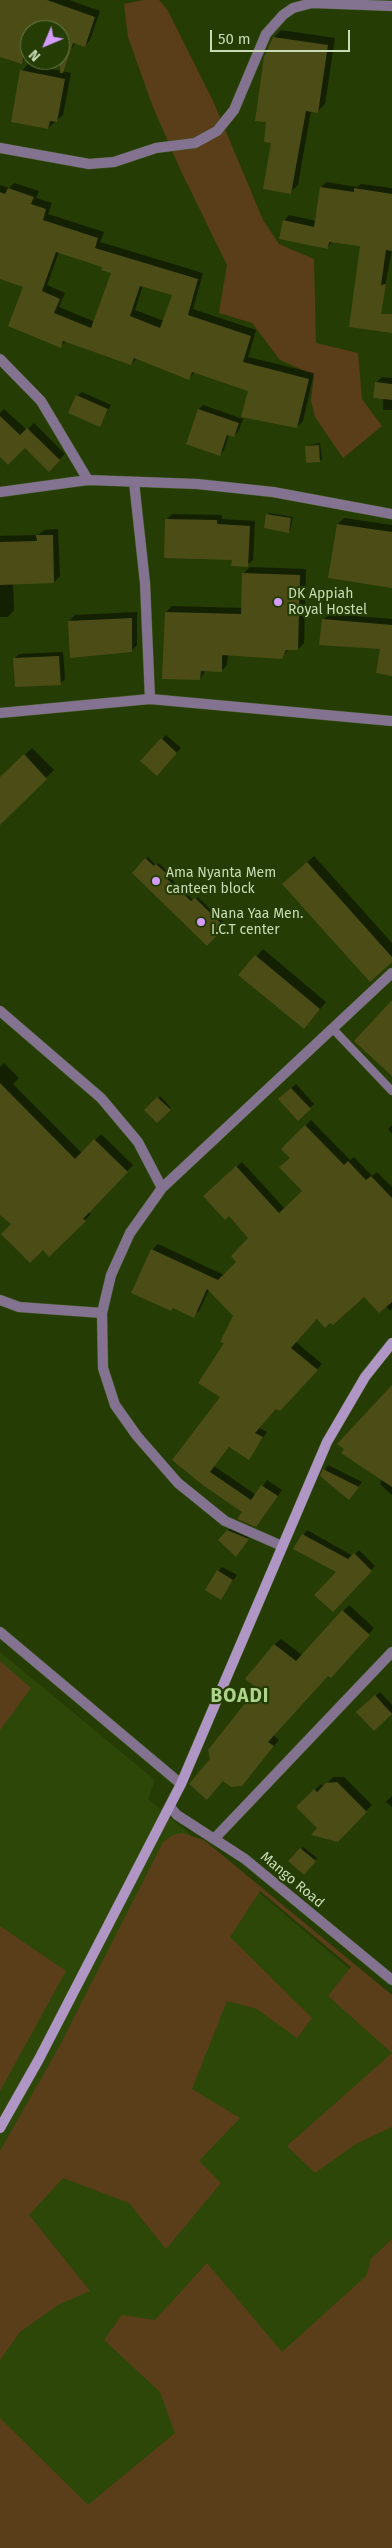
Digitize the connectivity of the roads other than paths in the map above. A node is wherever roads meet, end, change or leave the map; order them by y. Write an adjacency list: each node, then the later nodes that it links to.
1 (392, 6): 2 (street)
2 (0, 148)
3 (0, 359): 4 (street)
4 (88, 480): 5 (street); 6 (street)
5 (134, 482): 7 (street); 8 (street)
6 (0, 492)
7 (392, 514)
8 (150, 699): 9 (street); 10 (street)
9 (0, 712)
10 (392, 721)
11 (392, 972): 13 (street)
12 (0, 1011): 15 (street)
13 (333, 1029): 14 (lane); 15 (street)
14 (392, 1091)
15 (162, 1188): 17 (street)
16 (0, 1300): 17 (street)
17 (102, 1313): 19 (street)
18 (392, 1343): 19 (street)
19 (282, 1546): 22 (street)
20 (0, 1632): 22 (street)
21 (392, 1652): 24 (street)
22 (181, 1784): 23 (street)
23 (170, 1808): 24 (street, Mango Road); 26 (street)
24 (215, 1838): 25 (street, Mango Road)
25 (392, 1980)
26 (0, 2128)

